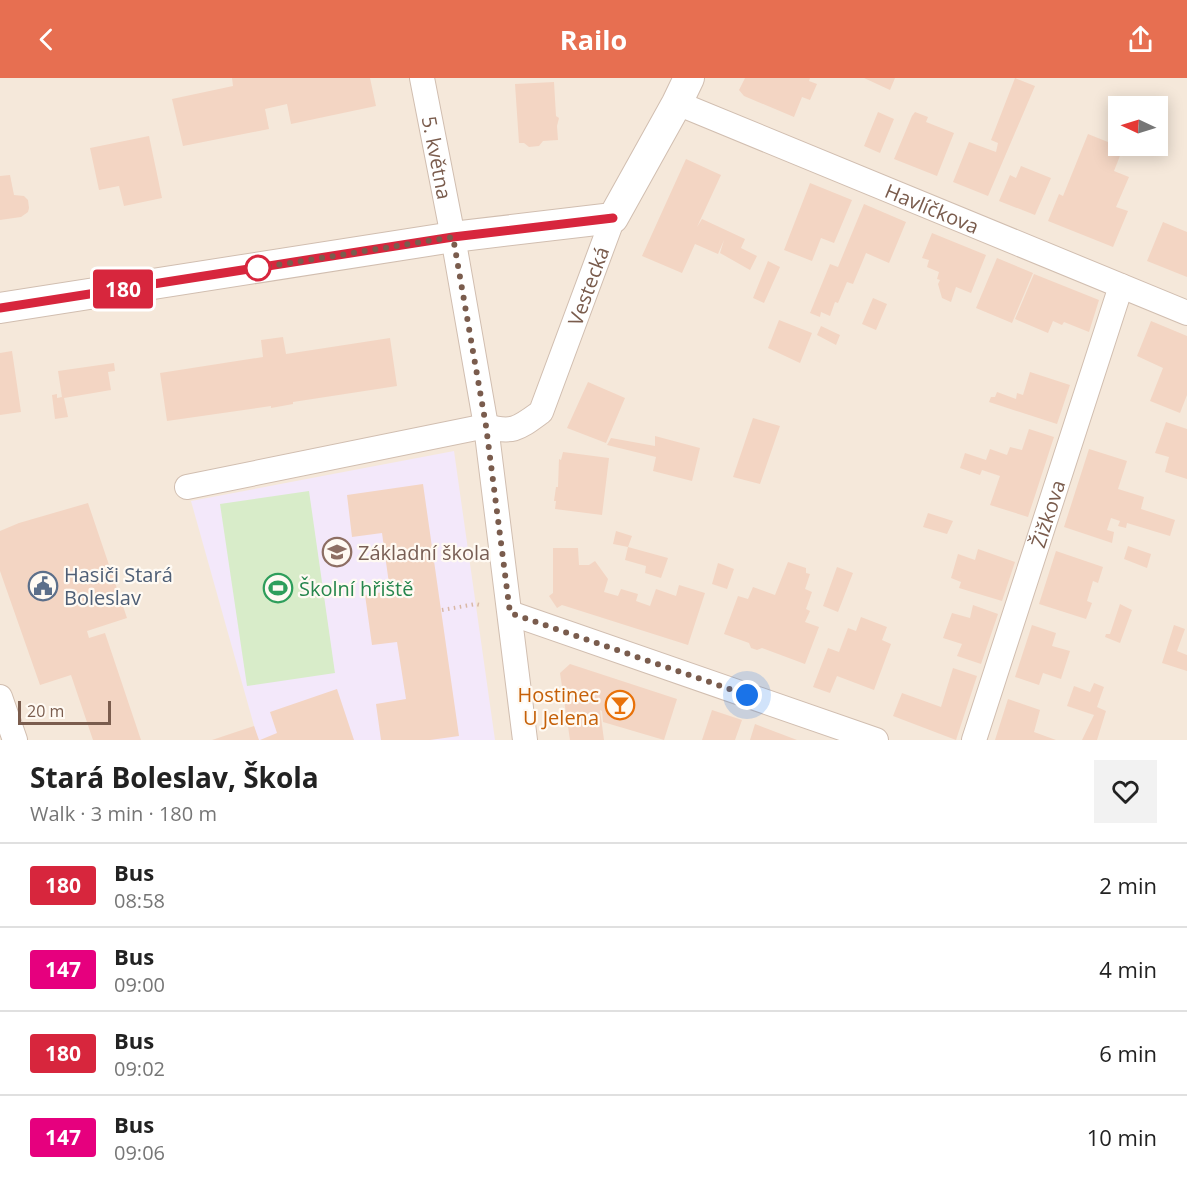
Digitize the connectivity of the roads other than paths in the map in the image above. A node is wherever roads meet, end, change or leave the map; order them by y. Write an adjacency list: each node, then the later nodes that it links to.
1 (422, 78): 4 (street, 5. května)
2 (683, 91): 3 (street, Vestecká); 5 (street, Havlíčkova)
3 (613, 218): 4 (street); 8 (street, Vestecká)
4 (453, 237): 6 (street); 8 (street, 5. května)
5 (1120, 286): 7 (street, Havlíčkova); 15 (street, Žižkova)
6 (0, 308)
7 (1187, 313)
8 (486, 426): 9 (street, Vestecká); 10 (street, 5. května)
9 (187, 487)
10 (510, 613): 13 (street, 5. května); 14 (street)
11 (0, 697): 12 (street)
12 (15, 740)
13 (525, 740)
14 (876, 740)
15 (974, 740)

